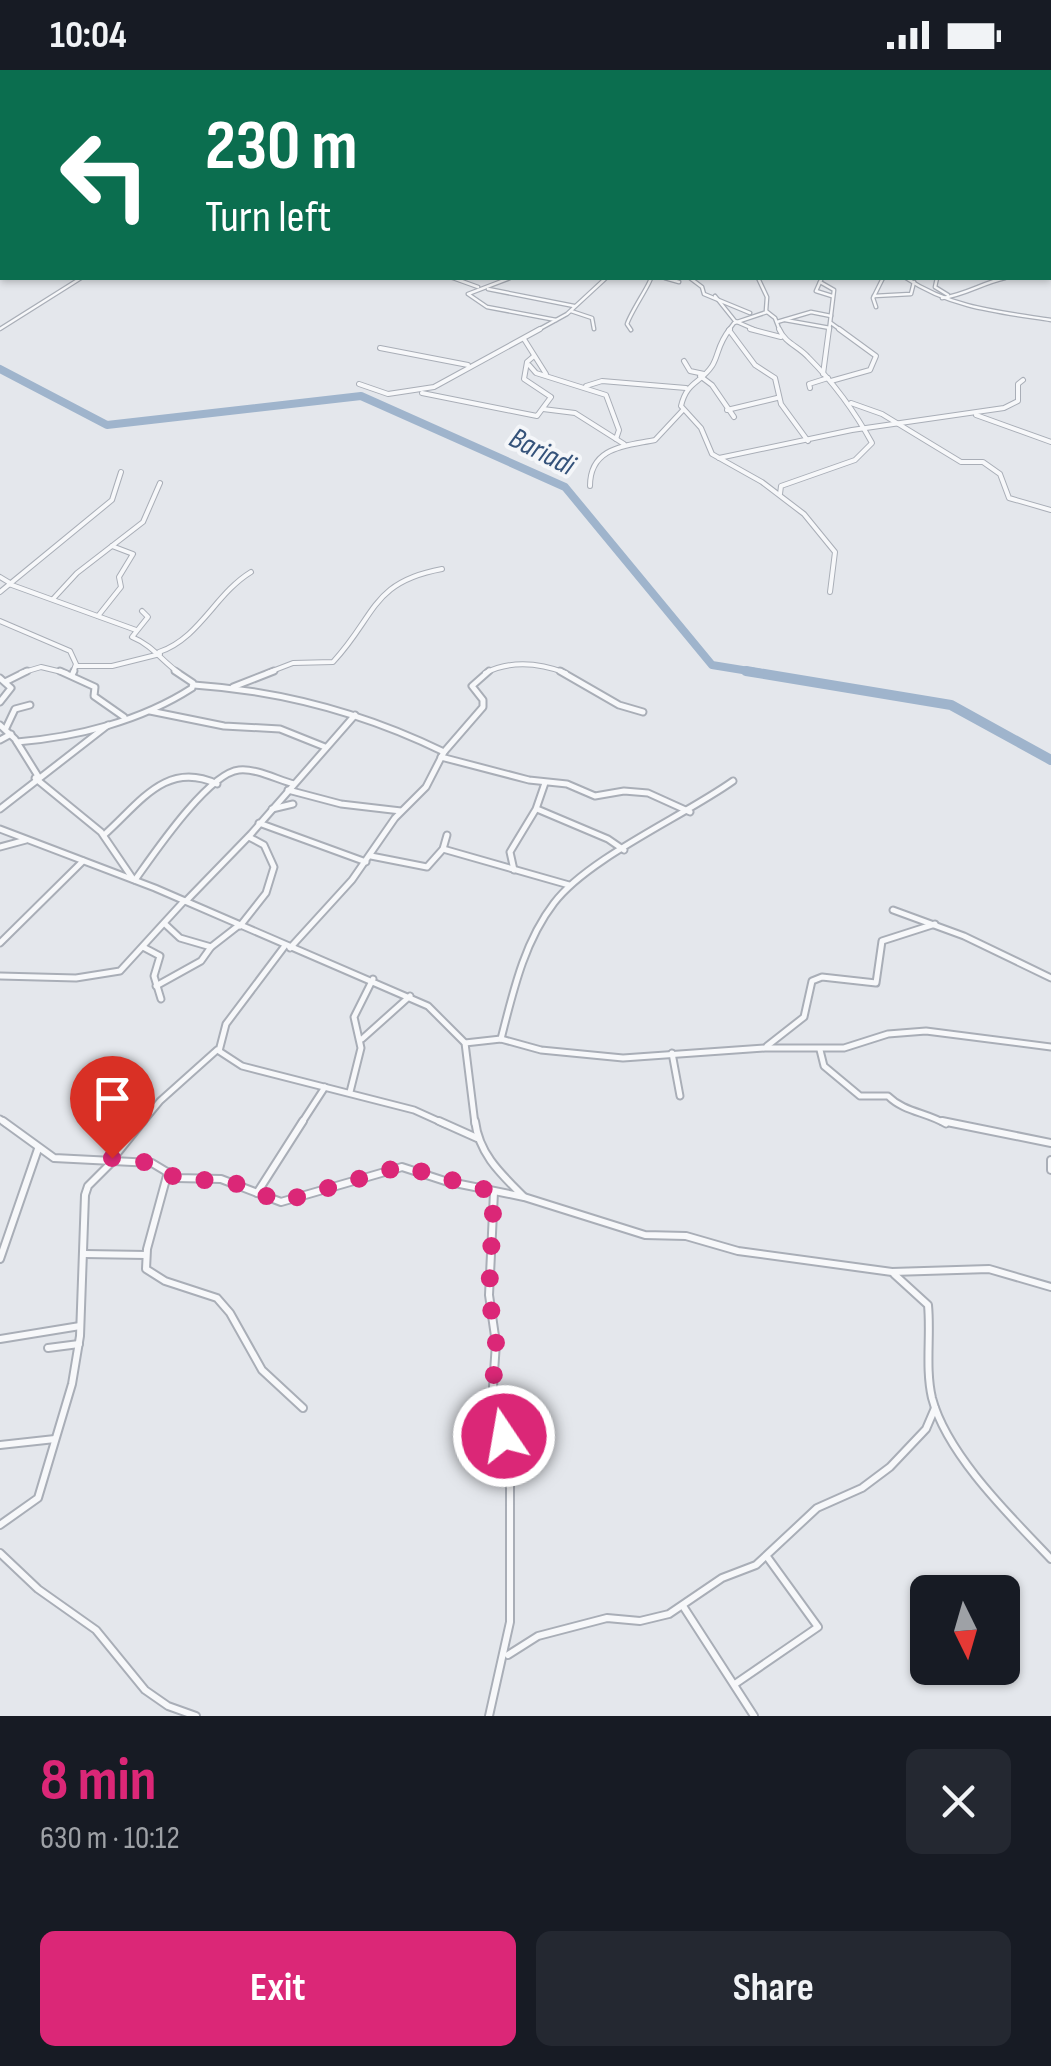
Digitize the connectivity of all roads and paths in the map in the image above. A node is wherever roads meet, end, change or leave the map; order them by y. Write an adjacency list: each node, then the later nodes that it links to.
1 (79, 280): 38 (street)
2 (459, 280): 20 (street)
3 (505, 280): 20 (street)
4 (598, 280): 21 (street)
5 (603, 280): 21 (street)
6 (651, 280): 40 (street)
7 (672, 280): 17 (street)
8 (693, 280): 23 (street)
9 (759, 280): 27 (street)
10 (821, 280): 25 (street); 25 (street)
11 (882, 280): 24 (street)
12 (910, 280): 18 (street)
13 (920, 280): 22 (street)
14 (937, 280): 26 (street)
15 (978, 280): 19 (street)
16 (996, 280): 19 (street)
17 (679, 282)
18 (914, 282): 22 (street); 24 (street)
19 (982, 283): 26 (street)
20 (484, 288): 28 (street); 33 (street)
21 (593, 288): 28 (street)
22 (921, 288): 26 (street)
23 (715, 296): 31 (street); 36 (street)
24 (874, 296): 29 (street)
25 (834, 297): 32 (street)
26 (945, 297): 35 (street)
27 (767, 302): 30 (street); 31 (street)
28 (572, 308): 33 (street); 39 (street)
29 (876, 308)
30 (766, 312): 31 (street); 34 (street)
31 (752, 314): 36 (street)
32 (830, 316): 34 (street); 37 (street)
33 (557, 320): 43 (street)
34 (780, 320): 37 (street); 42 (street)
35 (1051, 320)
36 (734, 323): 41 (street); 42 (street)
37 (831, 326): 51 (street); 51 (street)
38 (0, 329)
39 (594, 329)
40 (630, 330)
41 (729, 330): 50 (street); 58 (street)
42 (784, 338): 51 (street)
43 (524, 339): 45 (street); 48 (street)
44 (380, 348): 48 (street)
45 (534, 356): 47 (street); 49 (street)
46 (684, 361): 50 (street)
47 (527, 364): 49 (street); 60 (street)
48 (471, 366): 57 (street)
49 (547, 375): 54 (street)
50 (702, 375): 55 (street); 62 (street)
51 (827, 378): 56 (street); 59 (street)
52 (1023, 380): 63 (street)
53 (358, 384): 57 (street)
54 (584, 387): 55 (street); 67 (street)
55 (686, 388): 61 (street)
56 (810, 388)
57 (418, 391): 60 (street)
58 (778, 398): 62 (street); 68 (street)
59 (851, 403): 65 (street); 66 (street)
60 (543, 409): 67 (street)
61 (683, 410): 70 (street); 71 (street)
62 (727, 410): 64 (street)
63 (974, 414): 65 (street); 69 (street)
64 (734, 417)
65 (900, 424): 66 (street); 76 (street)
66 (866, 428): 68 (street); 75 (street)
67 (616, 438): 70 (street)
68 (808, 441): 71 (street)
69 (1051, 442)
70 (624, 444): 74 (street)
71 (717, 458): 75 (street)
72 (121, 472): 81 (street)
73 (160, 483): 77 (street)
74 (590, 486)
75 (780, 497): 83 (street)
76 (1051, 510)
77 (112, 546): 84 (street); 86 (street)
78 (442, 570): 94 (street)
79 (251, 572): 89 (street)
80 (0, 577): 81 (street)
81 (10, 583): 82 (street); 84 (street)
82 (0, 592)
83 (830, 592)
84 (53, 599): 86 (street)
85 (142, 611): 88 (street)
86 (98, 616): 88 (street)
87 (0, 621): 90 (street)
88 (136, 630): 89 (street)
89 (159, 653): 90 (street); 93 (street)
90 (76, 666): 91 (street)
91 (72, 675): 92 (street); 100 (street)
92 (2, 680): 95 (street)
93 (194, 685): 94 (street); 97 (street)
94 (230, 688): 99 (street)
95 (0, 702)
96 (30, 705): 102 (street)
97 (148, 710): 100 (street); 106 (street)
98 (643, 712): 107 (street)
99 (355, 715): 106 (street); 107 (street)
100 (125, 718): 101 (street)
101 (111, 722): 105 (street); 108 (street)
102 (3, 726): 103 (street)
103 (11, 734): 104 (street); 105 (street)
104 (0, 740)
105 (17, 742): 108 (street)
106 (325, 747): 112 (street)
107 (443, 755): 110 (street); 120 (street)
108 (36, 777): 115 (street); 125 (street)
109 (733, 781): 121 (street)
110 (545, 782): 119 (street); 121 (street)
111 (217, 784): 112 (street); 125 (street); 134 (street)
112 (294, 784): 113 (street)
113 (288, 790): 118 (street); 120 (street)
114 (0, 793): 115 (street)
115 (12, 798): 117 (street)
116 (293, 804): 118 (street)
117 (0, 809)
118 (270, 809): 122 (street)
119 (536, 809): 130 (street); 133 (street)
120 (401, 811): 131 (street)
121 (690, 812): 130 (street)
122 (259, 823): 126 (street); 131 (street)
123 (0, 829): 127 (street)
124 (447, 835): 129 (street)
125 (103, 836): 134 (street)
126 (249, 836): 136 (street); 140 (street)
127 (26, 840): 128 (street); 132 (street)
128 (0, 848)
129 (442, 849): 131 (street); 133 (street)
130 (624, 850): 135 (street)
131 (369, 859): 146 (street)
132 (83, 861): 134 (street); 142 (street)
133 (514, 870): 135 (street)
134 (134, 880): 136 (street)
135 (569, 885): 153 (street)
136 (185, 901): 138 (street); 140 (street)
137 (893, 910): 139 (street)
138 (165, 924): 144 (street); 145 (street)
139 (935, 924): 148 (street); 158 (street)
140 (239, 926): 144 (street); 146 (street)
141 (0, 928): 142 (street)
142 (12, 932): 143 (street)
143 (0, 943)
144 (211, 947): 150 (street)
145 (143, 948): 147 (street); 150 (street)
146 (287, 948): 149 (street); 157 (street)
147 (0, 976)
148 (1051, 978)
149 (373, 979): 151 (street); 154 (street)
150 (156, 986): 152 (street)
151 (410, 996): 154 (street); 155 (street)
152 (161, 999)
153 (501, 1039): 155 (street); 160 (street)
154 (362, 1040): 162 (street)
155 (464, 1043): 165 (street)
156 (1051, 1047): 159 (street)
157 (219, 1048): 161 (street); 168 (street)
158 (764, 1048): 159 (street); 160 (street)
159 (820, 1050): 166 (street)
160 (672, 1053): 163 (street)
161 (326, 1086): 162 (street); 173 (street)
162 (350, 1094): 165 (street)
163 (680, 1096)
164 (0, 1119): 167 (street)
165 (478, 1138): 174 (street)
166 (1051, 1143)
167 (38, 1149): 168 (street); 177 (street)
168 (114, 1158): 171 (street); 175 (street)
169 (1051, 1160): 170 (street)
170 (1051, 1170)
171 (168, 1172): 173 (street); 176 (street)
172 (494, 1192): 173 (street); 174 (street); 196 (street)
173 (256, 1193)
174 (524, 1197): 178 (street)
175 (85, 1254): 176 (street); 180 (street)
176 (146, 1255): 184 (street)
177 (0, 1258)
178 (892, 1272): 179 (street); 185 (street)
179 (1051, 1287)
180 (80, 1326): 181 (street); 182 (street)
181 (0, 1339)
182 (79, 1344): 183 (street); 186 (street)
183 (48, 1348)
184 (303, 1408)
185 (936, 1408): 190 (street); 191 (street)
186 (54, 1439): 187 (street); 188 (street)
187 (0, 1444)
188 (0, 1526)
189 (0, 1553): 195 (street)
190 (768, 1558): 192 (street); 194 (street)
191 (1051, 1560)
192 (683, 1606): 193 (street); 194 (street)
193 (508, 1656)
194 (735, 1684): 197 (street)
195 (196, 1716)
196 (489, 1716)
197 (754, 1716)

